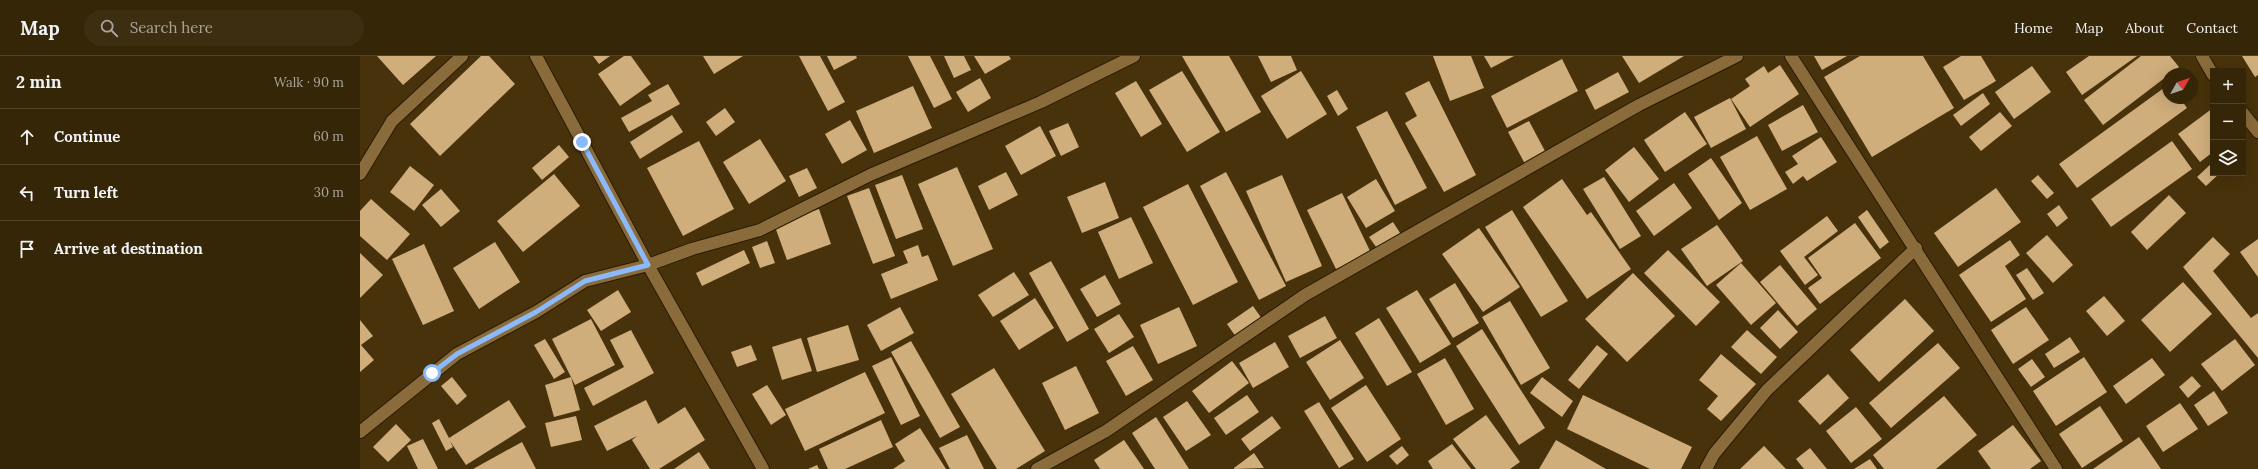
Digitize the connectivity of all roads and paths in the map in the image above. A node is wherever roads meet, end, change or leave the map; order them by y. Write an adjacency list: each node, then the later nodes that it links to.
1 (462, 56): 10 (street)
2 (536, 56): 12 (street)
3 (1134, 56): 12 (street)
4 (1737, 56): 15 (street)
5 (1791, 56): 11 (street)
6 (2202, 56): 7 (street)
7 (2210, 70)
8 (2246, 117): 9 (street)
9 (2258, 132)
10 (360, 174)
11 (1916, 248): 16 (street); 17 (street)
12 (648, 265): 13 (street); 14 (street)
13 (360, 432)
14 (763, 469)
15 (1037, 469)
16 (1706, 469)
17 (2056, 469)

